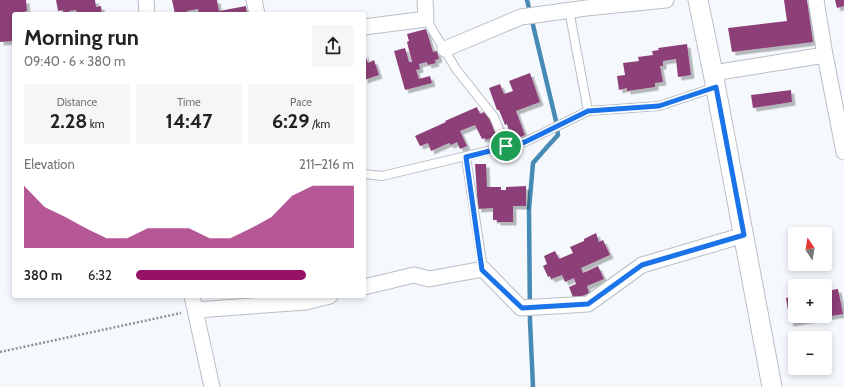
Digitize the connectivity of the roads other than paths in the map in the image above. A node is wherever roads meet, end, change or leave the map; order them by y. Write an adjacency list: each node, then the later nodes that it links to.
1 (146, 0): 9 (street)
2 (254, 0): 10 (street)
3 (425, 0): 11 (street)
4 (666, 0): 7 (street)
5 (698, 0): 15 (street)
6 (816, 0): 14 (street)
7 (585, 4): 8 (street)
8 (570, 10): 13 (street); 16 (lane)
9 (147, 12)
10 (257, 12)
11 (426, 19): 12 (street); 13 (lane)
12 (366, 27)
13 (445, 49): 17 (lane)
14 (825, 55): 15 (street); 18 (street)
15 (715, 80): 16 (lane); 21 (street)
16 (588, 111): 17 (lane)
17 (506, 146): 19 (lane)
18 (844, 152)
19 (466, 157): 20 (lane); 22 (lane)
20 (366, 174)
21 (744, 235): 22 (street); 27 (street)
22 (482, 270): 23 (street)
23 (366, 287)
24 (306, 299): 25 (street)
25 (194, 303): 26 (street)
26 (212, 387)
27 (772, 387)

